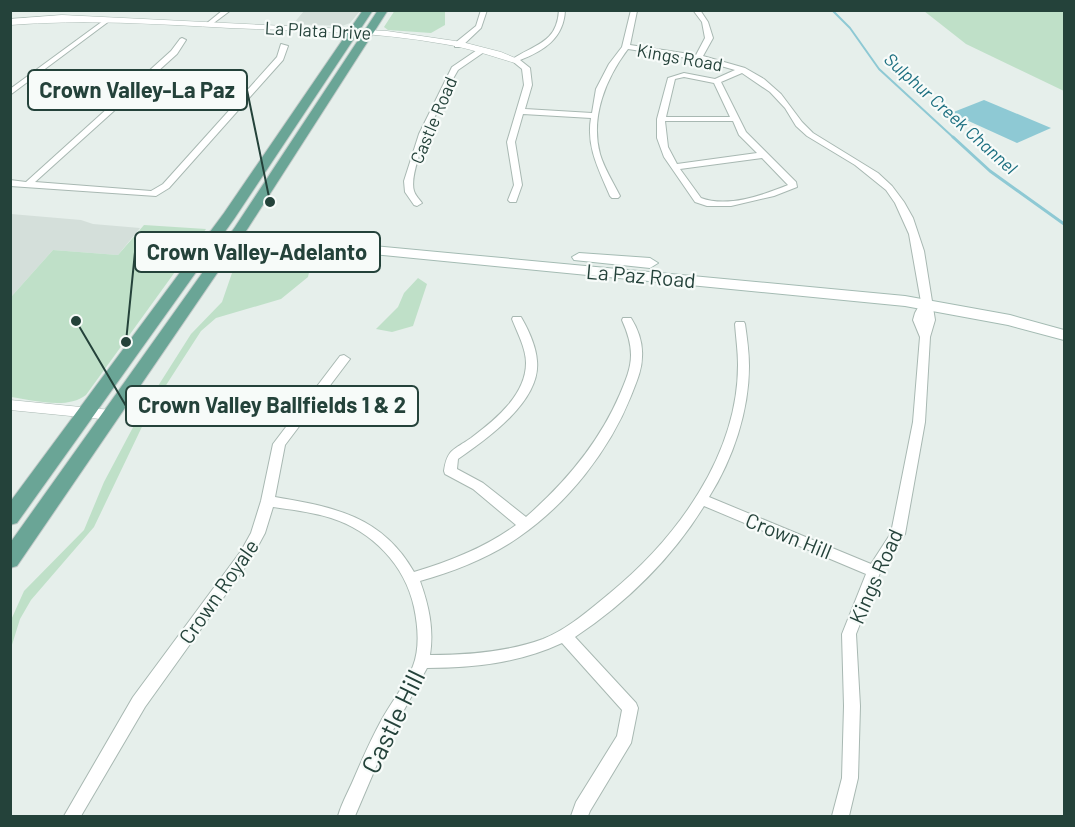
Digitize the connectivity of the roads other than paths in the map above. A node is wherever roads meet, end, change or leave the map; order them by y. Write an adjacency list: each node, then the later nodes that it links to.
1 (228, 10): 10 (street)
2 (368, 10): 11 (main road)
3 (383, 10): 12 (main road)
4 (484, 10): 14 (street)
5 (562, 10): 19 (street)
6 (696, 10): 18 (street)
7 (634, 11): 16 (street)
8 (109, 19): 9 (street, La Plata Drive); 10 (street, La Plata Drive); 22 (street)
9 (10, 22)
10 (208, 24): 11 (street, La Plata Drive)
11 (353, 31): 12 (street, La Plata Drive); 34 (main road)
12 (369, 32): 14 (street, La Plata Drive); 35 (main road)
13 (182, 40): 30 (street)
14 (458, 45): 17 (street, La Plata Drive)
15 (284, 46): 30 (street)
16 (626, 47): 18 (street, Kings Road); 24 (street)
17 (483, 50): 19 (street, La Plata Drive); 33 (street, Castle Road)
18 (698, 58): 20 (street, Kings Road)
19 (515, 60): 23 (street)
20 (742, 70): 21 (street); 36 (street, Kings Road)
21 (716, 81): 25 (street); 26 (street)
22 (10, 93)
23 (521, 111): 24 (street); 32 (street)
24 (596, 116): 31 (street)
25 (735, 119): 26 (street); 27 (street)
26 (662, 120): 28 (street)
27 (763, 155): 28 (street); 28 (street)
28 (676, 167)
29 (10, 183): 30 (street)
30 (27, 185)
31 (615, 196)
32 (513, 200)
33 (417, 202)
34 (218, 230): 35 (main road, La Paz Road); 44 (main road)
35 (238, 233): 36 (main road, La Paz Road); 45 (main road)
36 (925, 298): 40 (main road, La Paz Road); 41 (main road, La Paz Road); 51 (street, Kings Road)
37 (517, 319): 49 (street)
38 (627, 320): 49 (street)
39 (740, 324): 46 (street)
40 (1065, 324)
41 (1065, 335)
42 (344, 359): 47 (street, Crown Royale)
43 (10, 405): 44 (street)
44 (86, 412): 45 (street); 48 (main road)
45 (111, 415): 50 (main road)
46 (703, 500): 51 (street, Crown Hill); 53 (street)
47 (268, 501): 52 (street, Castle Hill); 55 (street, Crown Royale)
48 (10, 518)
49 (526, 525): 52 (street)
50 (10, 560)
51 (874, 571): 58 (street, Kings Road)
52 (412, 578): 54 (street, Castle Hill)
53 (565, 636): 54 (street); 57 (street)
54 (422, 662): 56 (street, Castle Hill)
55 (72, 816)
56 (346, 816)
57 (580, 816)
58 (841, 816)

